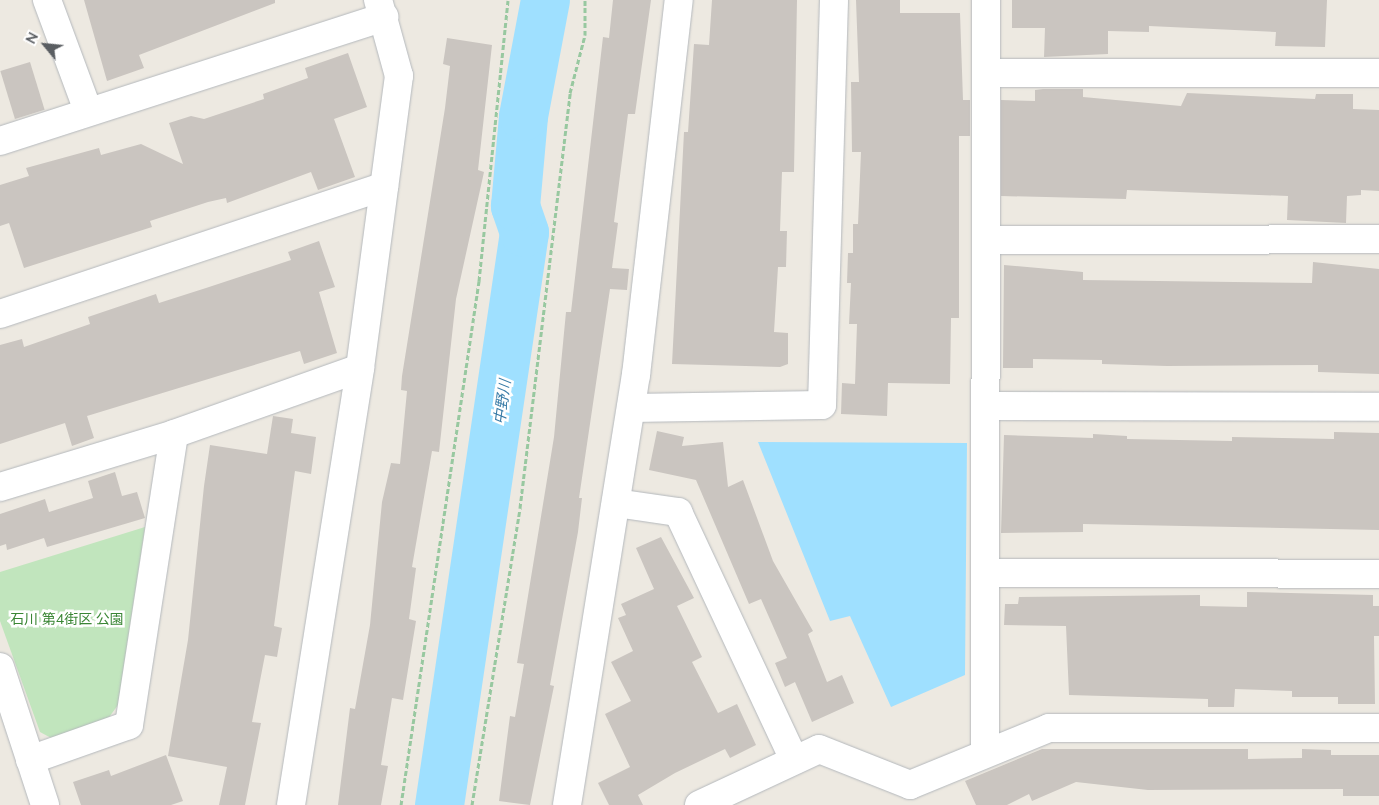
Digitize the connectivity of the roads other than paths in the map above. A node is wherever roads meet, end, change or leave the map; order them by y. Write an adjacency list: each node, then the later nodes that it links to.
1 (47, 0): 8 (street)
2 (679, 0): 17 (street)
3 (834, 0): 17 (street)
4 (986, 0): 6 (street)
5 (381, 8): 8 (street); 10 (street)
6 (987, 73): 7 (street); 12 (street)
7 (1379, 73)
8 (88, 111): 9 (street)
9 (0, 141)
10 (384, 186): 13 (street); 14 (street)
11 (1379, 239): 12 (street)
12 (986, 240): 15 (street)
13 (0, 314)
14 (360, 368): 18 (street); 29 (street)
15 (986, 406): 16 (street); 21 (street)
16 (1379, 407)
17 (631, 408): 20 (street)
18 (174, 434): 19 (street); 26 (street)
19 (0, 487)
20 (616, 503): 27 (street); 30 (street)
21 (985, 573): 22 (street); 25 (street)
22 (1379, 574)
23 (0, 667): 26 (street)
24 (1379, 728): 25 (street)
25 (985, 753): 27 (street)
26 (30, 760): 28 (street)
27 (794, 760): 31 (street)
28 (45, 805)
29 (291, 805)
30 (567, 805)
31 (699, 805)

